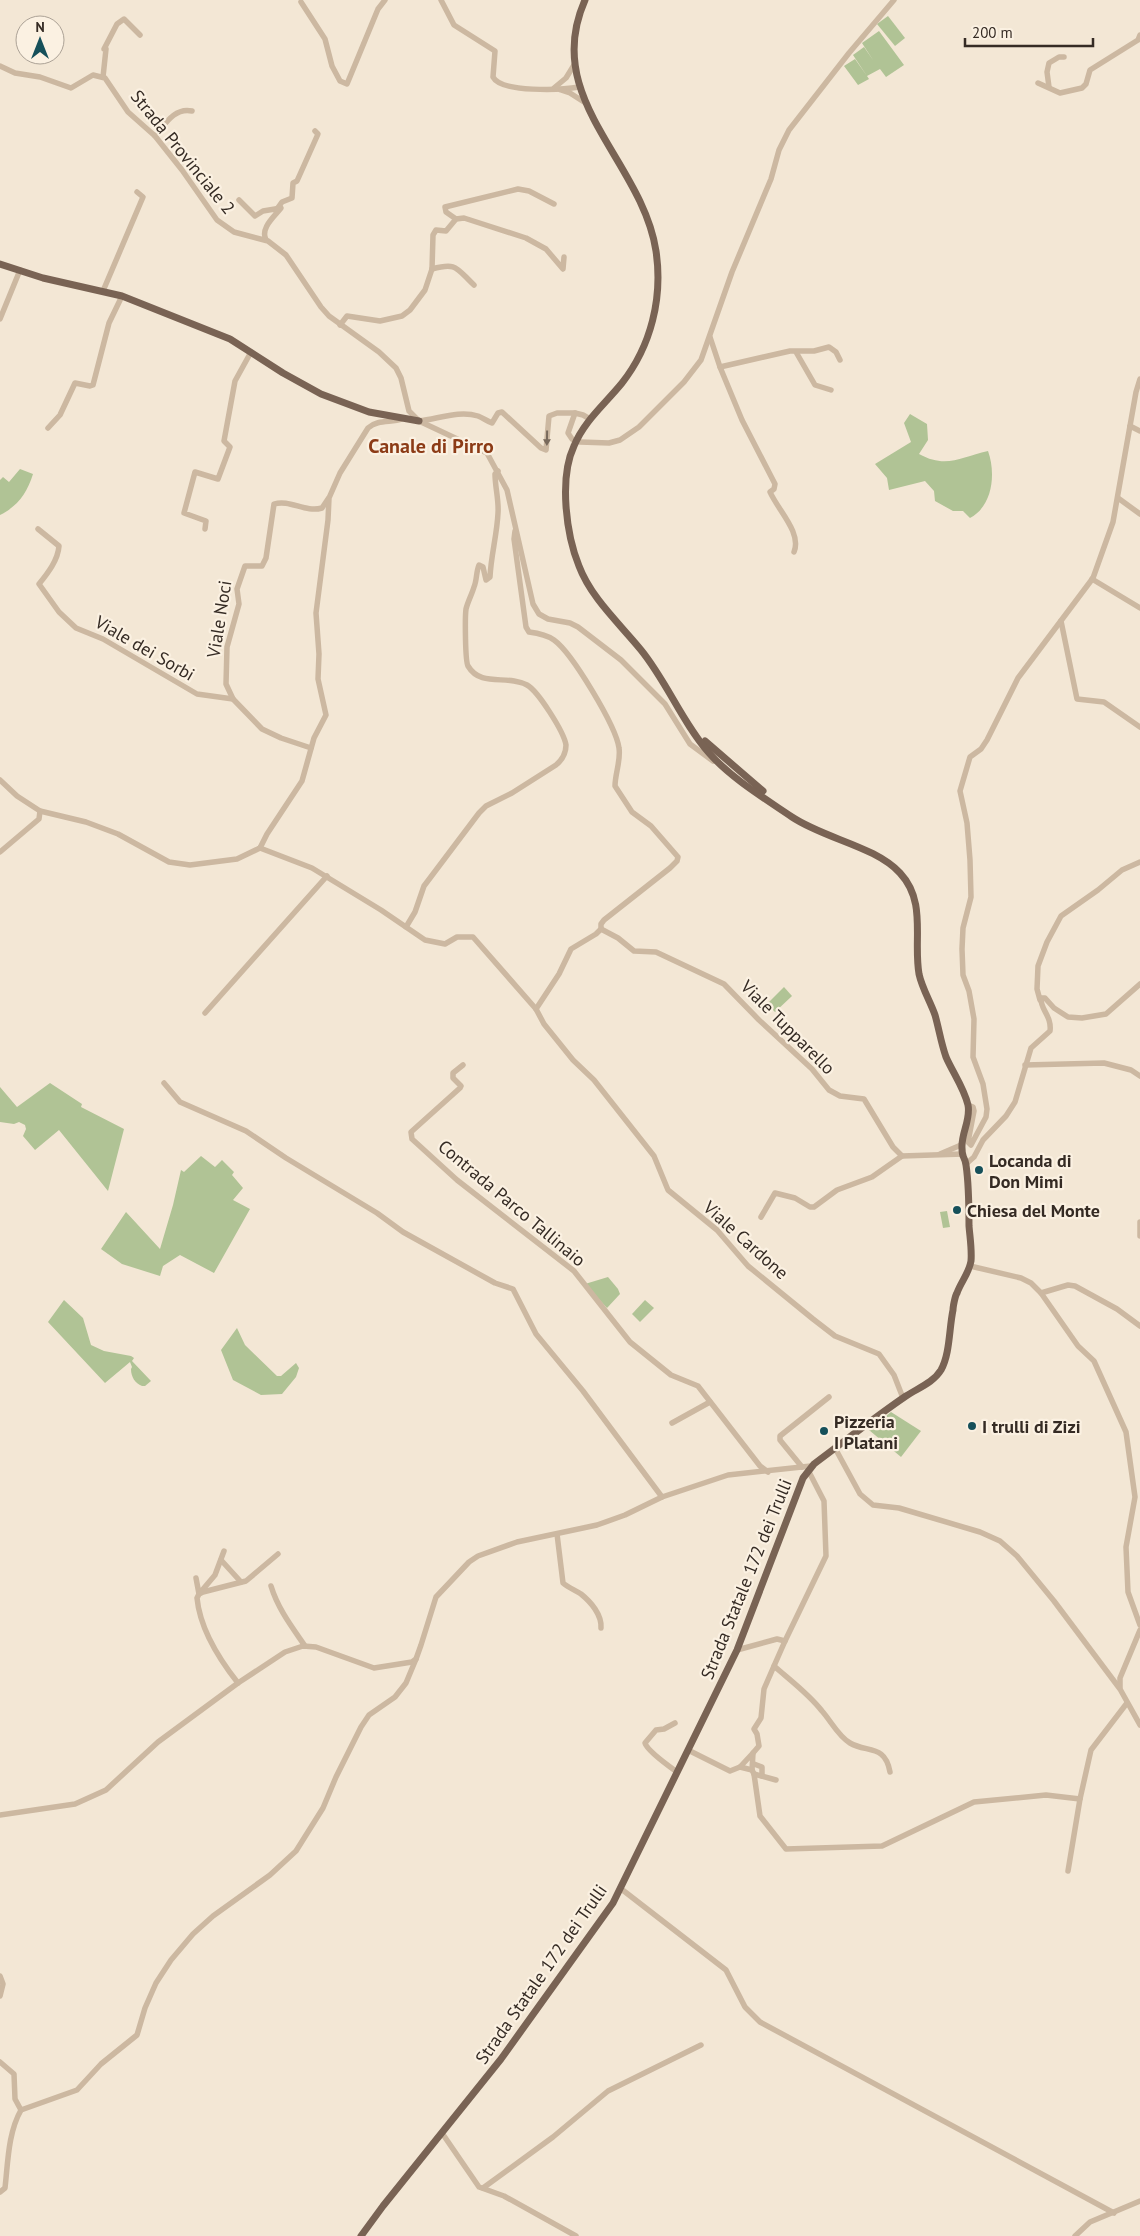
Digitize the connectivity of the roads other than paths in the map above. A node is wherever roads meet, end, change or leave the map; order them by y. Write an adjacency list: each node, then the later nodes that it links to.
1 (385, 0): 5 (street)
2 (441, 0): 15 (street)
3 (585, 0): 9 (main road, Strada Statale 172 dei Trulli)
4 (894, 0): 35 (street)
5 (301, 2)
6 (140, 35): 11 (street)
7 (1140, 35): 14 (street)
8 (1064, 57): 14 (street)
9 (574, 65): 13 (main road, Strada Statale 172 dei Trulli); 15 (street)
10 (0, 66): 11 (street)
11 (103, 77): 19 (street, Strada Provinciale 2)
12 (1038, 84): 14 (street)
13 (578, 87): 15 (street); 16 (main road, Strada Statale 172 dei Trulli)
14 (1049, 87)
15 (554, 88): 16 (street)
16 (584, 102): 44 (main road, Strada Statale 172 dei Trulli)
17 (192, 111): 19 (street)
18 (315, 131): 23 (street)
19 (155, 136): 25 (street, Strada Provinciale 2)
20 (137, 192): 31 (street)
21 (239, 200): 23 (street)
22 (554, 204): 24 (street)
23 (277, 209): 25 (street)
24 (456, 219): 26 (street); 28 (street)
25 (266, 240): 34 (street, Strada Provinciale 2)
26 (564, 257)
27 (0, 264): 29 (main road)
28 (432, 269): 30 (street); 34 (street)
29 (20, 270): 31 (main road); 33 (street)
30 (474, 285)
31 (103, 291): 32 (main road)
32 (122, 296): 36 (main road); 47 (street)
33 (0, 319)
34 (340, 325): 45 (street, Strada Provinciale 2)
35 (710, 337): 39 (street); 50 (street)
36 (251, 352): 43 (main road); 56 (street)
37 (796, 352): 38 (street); 39 (street); 41 (street)
38 (840, 360)
39 (720, 368): 58 (street)
40 (1140, 379): 46 (street)
41 (830, 390)
42 (575, 413): 44 (street); 45 (street, one-way to 45); 49 (street)
43 (402, 419): 45 (main road); 52 (street)
44 (590, 419): 65 (main road, Strada Statale 172 dei Trulli)
45 (419, 421): 51 (street)
46 (1130, 426): 48 (street); 53 (street)
47 (48, 428)
48 (1140, 431)
49 (572, 439)
50 (580, 442)
51 (498, 472): 55 (street); 74 (street)
52 (329, 498): 62 (street, Viale Noci); 66 (street)
53 (1118, 498): 54 (street); 59 (street)
54 (1140, 514)
55 (516, 528): 64 (street); 75 (street)
56 (205, 529)
57 (38, 530): 62 (street, Viale dei Sorbi)
58 (794, 552)
59 (1092, 579): 60 (street); 61 (street)
60 (1140, 608)
61 (1061, 621): 63 (street); 84 (street)
62 (233, 700): 66 (street)
63 (1140, 727)
64 (687, 741): 65 (street); 65 (street)
65 (698, 743): 69 (main road, Strada Statale 172 dei Trulli); 69 (main road, Strada Statale 172 dei Trulli)
66 (311, 748): 70 (street)
67 (0, 780): 68 (street)
68 (40, 811): 70 (street); 71 (street)
69 (804, 824): 84 (main road, Strada Statale 172 dei Trulli)
70 (260, 848): 73 (street, Viale Cardone)
71 (0, 852)
72 (1140, 862): 77 (street)
73 (327, 876): 74 (street, Viale Cardone); 79 (street)
74 (406, 927): 78 (street, Viale Cardone)
75 (601, 929): 78 (street); 87 (street, Viale Tupparello)
76 (1140, 984): 77 (street)
77 (1040, 1001): 81 (street)
78 (536, 1009): 97 (street, Viale Cardone)
79 (205, 1013)
80 (463, 1065): 98 (street, Contrada Parco Tallinaio)
81 (1025, 1065): 82 (street); 89 (street)
82 (1140, 1076)
83 (164, 1083): 103 (street)
84 (968, 1105): 85 (main road, Strada Statale 172 dei Trulli)
85 (961, 1145): 86 (main road, Strada Statale 172 dei Trulli); 88 (street)
86 (963, 1154): 88 (street); 89 (main road, Strada Statale 172 dei Trulli)
87 (902, 1156): 88 (street); 90 (street)
88 (935, 1156)
89 (966, 1164): 93 (main road, Strada Statale 172 dei Trulli)
90 (762, 1216)
91 (1140, 1222): 92 (street)
92 (1140, 1236)
93 (970, 1266): 94 (street); 97 (main road, Strada Statale 172 dei Trulli)
94 (1041, 1293): 95 (street); 104 (street)
95 (1140, 1326)
96 (829, 1397): 101 (street)
97 (903, 1398): 100 (main road, Strada Statale 172 dei Trulli)
98 (710, 1402): 99 (street); 102 (street, Contrada Parco Tallinaio)
99 (672, 1423)
100 (836, 1448): 101 (main road, Strada Statale 172 dei Trulli); 122 (street)
101 (807, 1468): 102 (street); 116 (street); 118 (main road, Strada Statale 172 dei Trulli)
102 (768, 1472): 103 (street)
103 (662, 1497): 105 (street)
104 (1138, 1498): 113 (street)
105 (558, 1534): 114 (street); 119 (street)
106 (224, 1550): 108 (street)
107 (278, 1554): 110 (street)
108 (221, 1560): 110 (street); 112 (street)
109 (196, 1578): 112 (street)
110 (241, 1582): 112 (street)
111 (271, 1586): 117 (street)
112 (199, 1594): 121 (street)
113 (1140, 1625)
114 (601, 1628)
115 (1140, 1630): 122 (street)
116 (785, 1641): 118 (street); 120 (street)
117 (305, 1646): 119 (street); 121 (street)
118 (737, 1650): 126 (main road, Strada Statale 172 dei Trulli)
119 (416, 1659): 143 (street)
120 (774, 1666): 127 (street); 132 (street)
121 (238, 1683): 136 (street)
122 (1120, 1690): 123 (street)
123 (1127, 1704): 125 (street); 135 (street)
124 (675, 1724): 130 (street)
125 (1140, 1725)
126 (688, 1750): 129 (street); 130 (main road, Strada Statale 172 dei Trulli)
127 (753, 1752): 128 (street); 129 (street)
128 (754, 1764): 131 (street); 133 (street)
129 (740, 1767): 131 (street)
130 (677, 1772): 138 (main road, Strada Statale 172 dei Trulli)
131 (753, 1772): 133 (street); 135 (street)
132 (890, 1772)
133 (762, 1776): 134 (street)
134 (776, 1780)
135 (1080, 1799): 137 (street)
136 (0, 1815)
137 (1068, 1870)
138 (620, 1888): 144 (main road, Strada Statale 172 dei Trulli); 148 (street)
139 (0, 1976): 140 (street)
140 (0, 1996)
141 (701, 2045): 145 (street)
142 (0, 2062): 143 (street)
143 (20, 2110): 146 (street)
144 (442, 2133): 145 (street); 149 (main road, Strada Statale 172 dei Trulli)
145 (483, 2188): 150 (street)
146 (0, 2192)
147 (1140, 2201): 148 (street)
148 (1114, 2213): 151 (street)
149 (361, 2236)
150 (576, 2236)
151 (1075, 2236)

